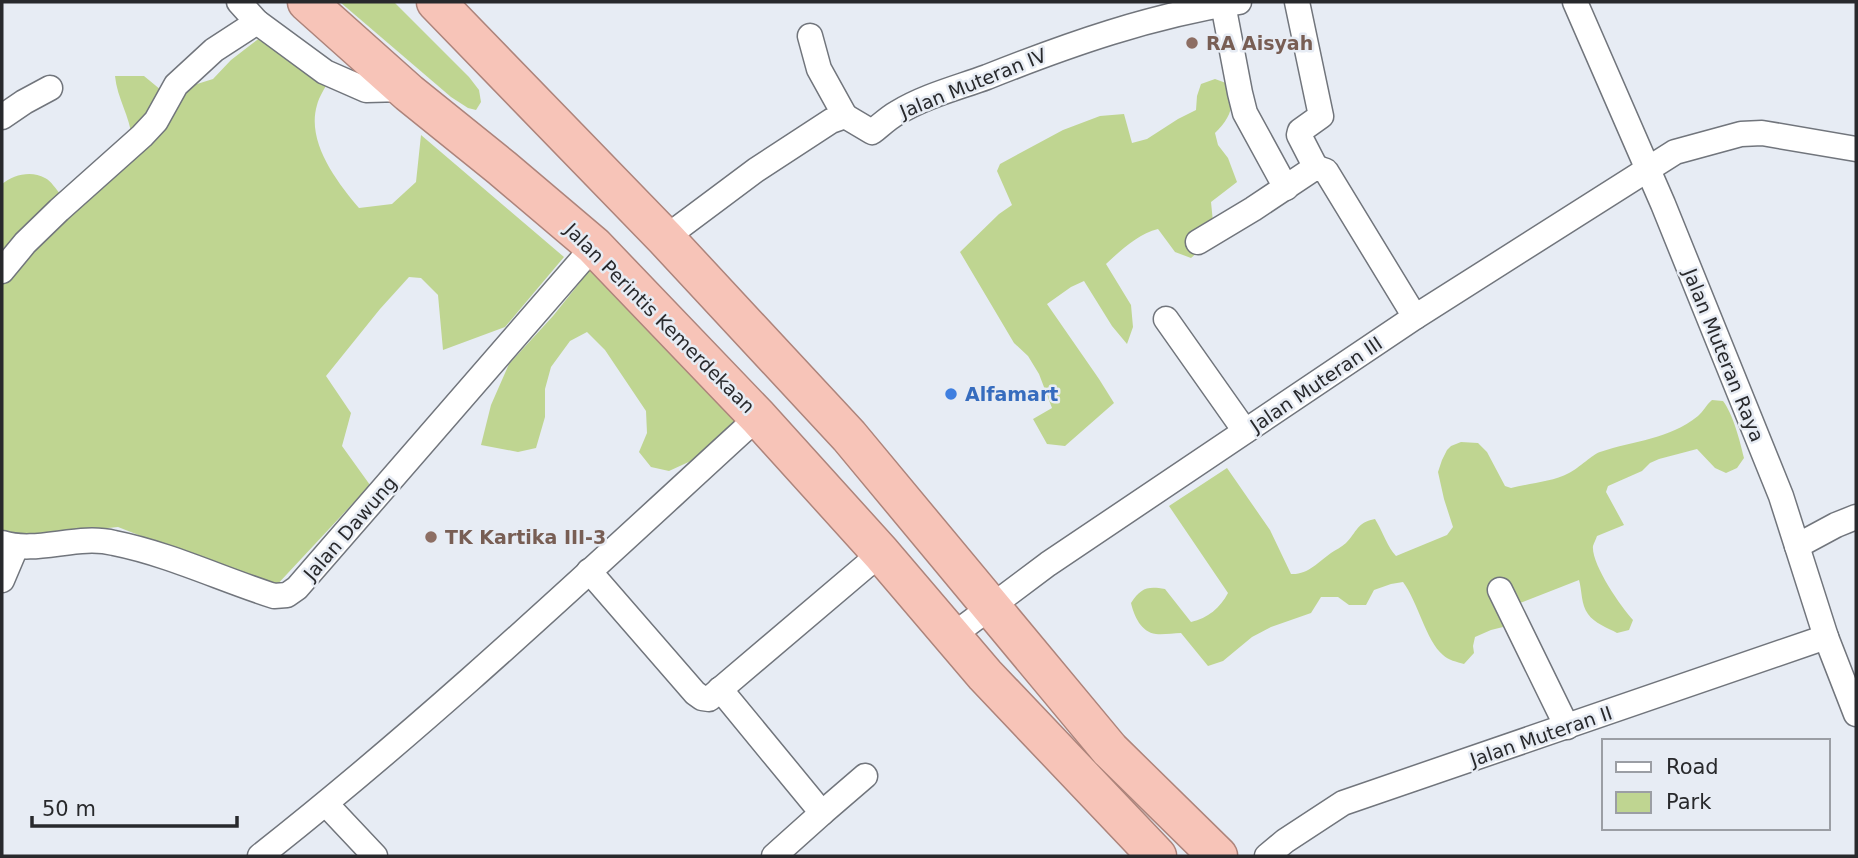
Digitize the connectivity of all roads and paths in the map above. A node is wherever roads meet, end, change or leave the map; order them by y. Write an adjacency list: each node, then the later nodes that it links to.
1 (239, 2): 8 (street)
2 (307, 2): 11 (highway, Jalan Perintis Kemerdekaan)
3 (436, 2): 18 (highway)
4 (1297, 2): 15 (street)
5 (1575, 2): 16 (street, Jalan Muteran Raya)
6 (1231, 3): 7 (street, Jalan Muteran IV); 17 (street)
7 (1181, 7): 12 (street, Jalan Muteran IV)
8 (257, 22): 11 (street); 21 (street)
9 (810, 36): 12 (street)
10 (50, 88): 13 (street)
11 (404, 89): 20 (highway, Jalan Perintis Kemerdekaan)
12 (845, 116): 18 (street)
13 (2, 117)
14 (1856, 149): 16 (street, Jalan Muteran III)
15 (1316, 168): 17 (street); 22 (street)
16 (1648, 170): 22 (street, Jalan Muteran III); 28 (street, Jalan Muteran Raya)
17 (1286, 188): 19 (street)
18 (664, 238): 33 (highway)
19 (1198, 242)
20 (594, 246): 24 (highway, Jalan Perintis Kemerdekaan); 27 (street, Jalan Dawung)
21 (2, 271)
22 (1415, 317): 25 (street, Jalan Muteran III)
23 (1166, 319): 25 (street)
24 (758, 417): 29 (highway, Jalan Perintis Kemerdekaan); 30 (street)
25 (1245, 431): 33 (street, Jalan Muteran III)
26 (1856, 517): 28 (street)
27 (9, 545): 31 (street)
28 (1797, 546): 35 (street, Jalan Muteran Raya)
29 (881, 553): 34 (highway, Jalan Perintis Kemerdekaan); 36 (street)
30 (589, 571): 36 (street); 40 (street)
31 (2, 580)
32 (1500, 590): 38 (street)
33 (989, 607): 34 (street); 46 (highway)
34 (953, 636): 45 (highway, Jalan Perintis Kemerdekaan)
35 (1826, 637): 37 (street, Jalan Muteran Raya); 38 (street, Jalan Muteran II)
36 (720, 689): 41 (street)
37 (1856, 714)
38 (1567, 727): 47 (street, Jalan Muteran II)
39 (865, 776): 41 (street)
40 (326, 804): 43 (street); 44 (street)
41 (822, 813): 42 (street)
42 (783, 853)
43 (260, 856)
44 (374, 856)
45 (1157, 856)
46 (1218, 856)
47 (1267, 856)

